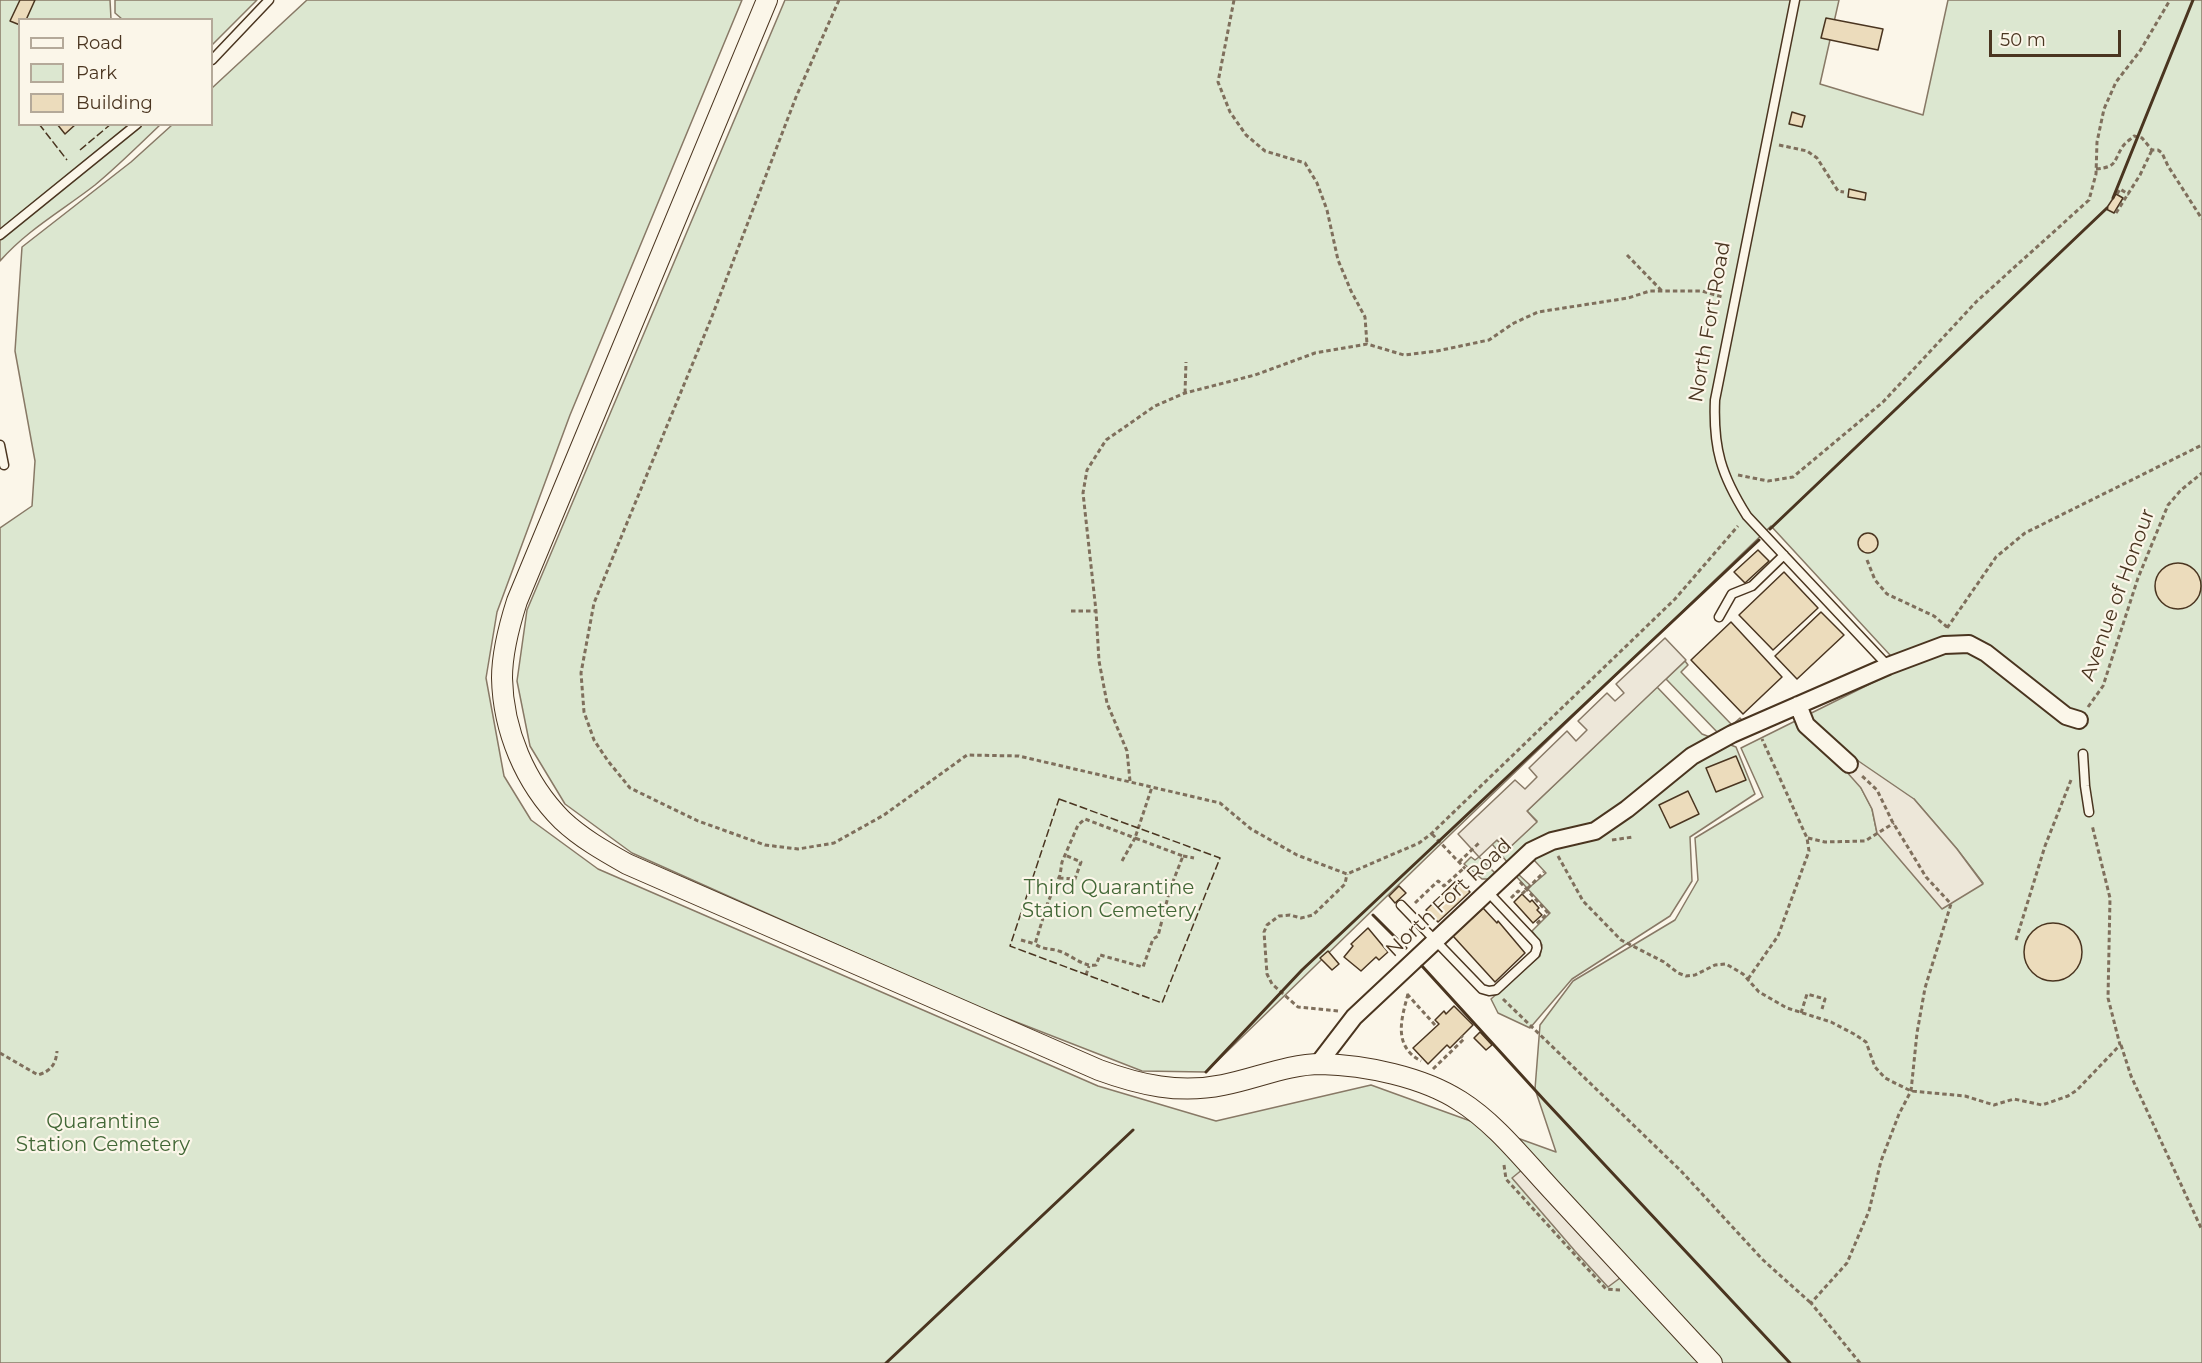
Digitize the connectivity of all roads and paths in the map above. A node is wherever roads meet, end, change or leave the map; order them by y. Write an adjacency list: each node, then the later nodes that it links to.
1 (269, 0): 7 (lane)
2 (767, 0): 87 (street)
3 (839, 0): 43 (path)
4 (1234, 0): 21 (path)
5 (1795, 0): 9 (lane, North Fort Road)
6 (2170, 0): 11 (path)
7 (213, 59)
8 (135, 126): 17 (lane)
9 (1766, 143): 12 (path); 20 (lane, North Fort Road)
10 (2152, 150): 11 (path); 13 (path); 16 (path)
11 (2096, 169): 27 (path)
12 (1844, 192)
13 (2128, 194): 14 (path); 15 (path)
14 (2117, 195)
15 (2116, 213)
16 (2202, 219)
17 (0, 236)
18 (1627, 255): 19 (path)
19 (1662, 291): 20 (path); 21 (path)
20 (1734, 300): 27 (lane, North Fort Road)
21 (1367, 344): 23 (path)
22 (1186, 362): 23 (path)
23 (1185, 393): 33 (path)
24 (0, 445): 26 (lane)
25 (2202, 445): 35 (path)
26 (4, 465)
27 (1724, 472): 29 (lane, North Fort Road)
28 (2202, 473): 39 (path, Avenue of Honour)
29 (1747, 516): 30 (lane, North Fort Road); 47 (path)
30 (1784, 555): 34 (lane); 37 (lane, North Fort Road)
31 (1867, 560): 35 (path)
32 (1071, 611): 33 (path)
33 (1096, 611): 43 (path)
34 (1719, 616)
35 (1947, 627): 36 (path)
36 (1944, 645): 37 (street, North Fort Road); 39 (street, North Fort Road)
37 (1888, 666): 38 (street, North Fort Road)
38 (1798, 705): 40 (street, North Fort Road); 42 (street)
39 (2079, 720)
40 (1755, 724): 49 (path); 50 (street, North Fort Road)
41 (2083, 754): 45 (lane); 71 (path)
42 (1849, 764): 46 (path)
43 (1130, 782): 44 (path)
44 (1152, 787): 48 (path); 60 (path)
45 (2089, 812): 83 (path)
46 (1894, 824): 49 (path); 88 (path)
47 (1431, 834): 56 (path); 60 (path)
48 (1135, 838): 52 (path); 53 (path); 55 (path)
49 (1807, 838): 76 (path)
50 (1552, 841): 58 (street, North Fort Road); 76 (path)
51 (1480, 842): 56 (path)
52 (1065, 855): 61 (path); 61 (path)
53 (1183, 856): 54 (path); 73 (path)
54 (1194, 858)
55 (1122, 861)
56 (1459, 862): 57 (path)
57 (1464, 868): 63 (path); 66 (path)
58 (1509, 870): 62 (path); 63 (street, North Fort Road)
59 (1544, 872): 62 (path)
60 (1347, 874): 81 (path)
61 (1059, 878): 67 (path)
62 (1526, 889): 64 (path); 68 (path)
63 (1486, 891): 70 (street, North Fort Road); 77 (lane)
64 (1510, 898)
65 (1038, 907): 67 (path)
66 (1404, 908): 70 (lane)
67 (1046, 910): 72 (path)
68 (1538, 922)
69 (1021, 940): 72 (path)
70 (1435, 940): 75 (street, North Fort Road); 77 (lane)
71 (2016, 940)
72 (1035, 944): 73 (path)
73 (1089, 966): 74 (path)
74 (1086, 975)
75 (1394, 979): 78 (path); 81 (street, North Fort Road)
76 (1748, 979): 80 (path)
77 (1496, 990): 90 (path)
78 (1408, 994): 82 (path); 86 (path)
79 (1822, 1009): 80 (path)
80 (1801, 1013): 88 (path)
81 (1354, 1017): 87 (street, North Fort Road)
82 (1435, 1025)
83 (2120, 1045): 88 (path); 89 (path)
84 (57, 1051): 85 (path)
85 (0, 1053)
86 (1424, 1063)
87 (1318, 1064): 91 (street)
88 (1911, 1091): 90 (path)
89 (2202, 1230)
90 (1811, 1303): 92 (path)
91 (1712, 1363)
92 (1860, 1363)

